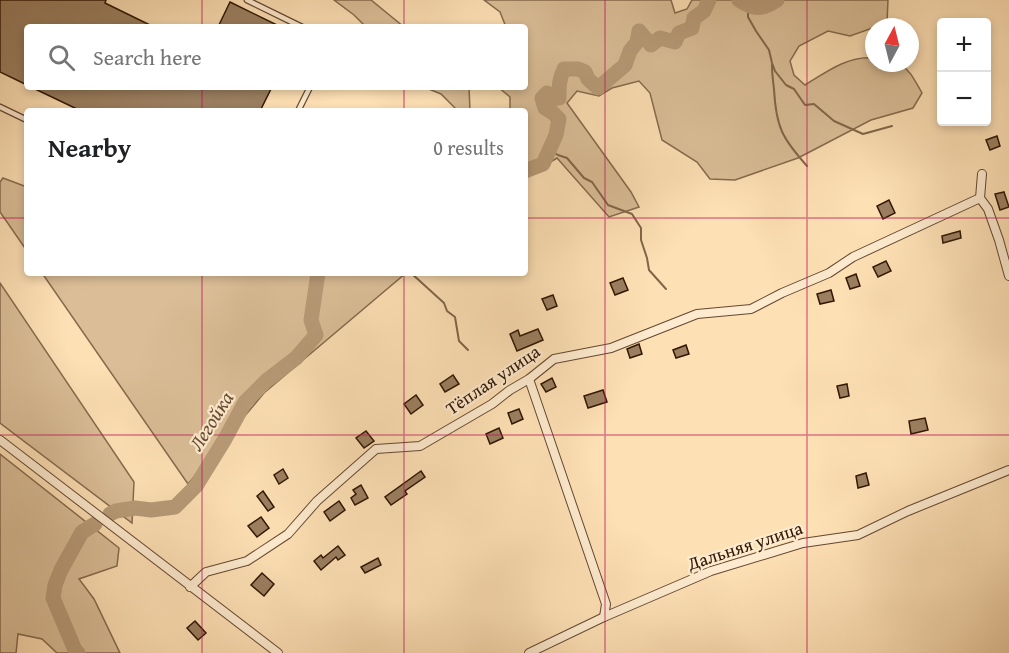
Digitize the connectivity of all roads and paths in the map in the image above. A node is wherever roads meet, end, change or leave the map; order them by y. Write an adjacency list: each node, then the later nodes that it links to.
1 (247, 0): 2 (lane)
2 (296, 24)
3 (308, 90): 5 (lane)
4 (0, 107): 6 (lane)
5 (300, 108)
6 (24, 119)
7 (982, 174): 8 (street)
8 (980, 198): 9 (street); 10 (street, Тёплая улица)
9 (1009, 276)
10 (529, 379): 13 (street, Тёплая улица); 14 (street)
11 (0, 440): 13 (street)
12 (1009, 470): 14 (street, Дальняя улица)
13 (190, 587): 15 (street)
14 (604, 617): 16 (street, Дальняя улица)
15 (278, 653)
16 (529, 653)

